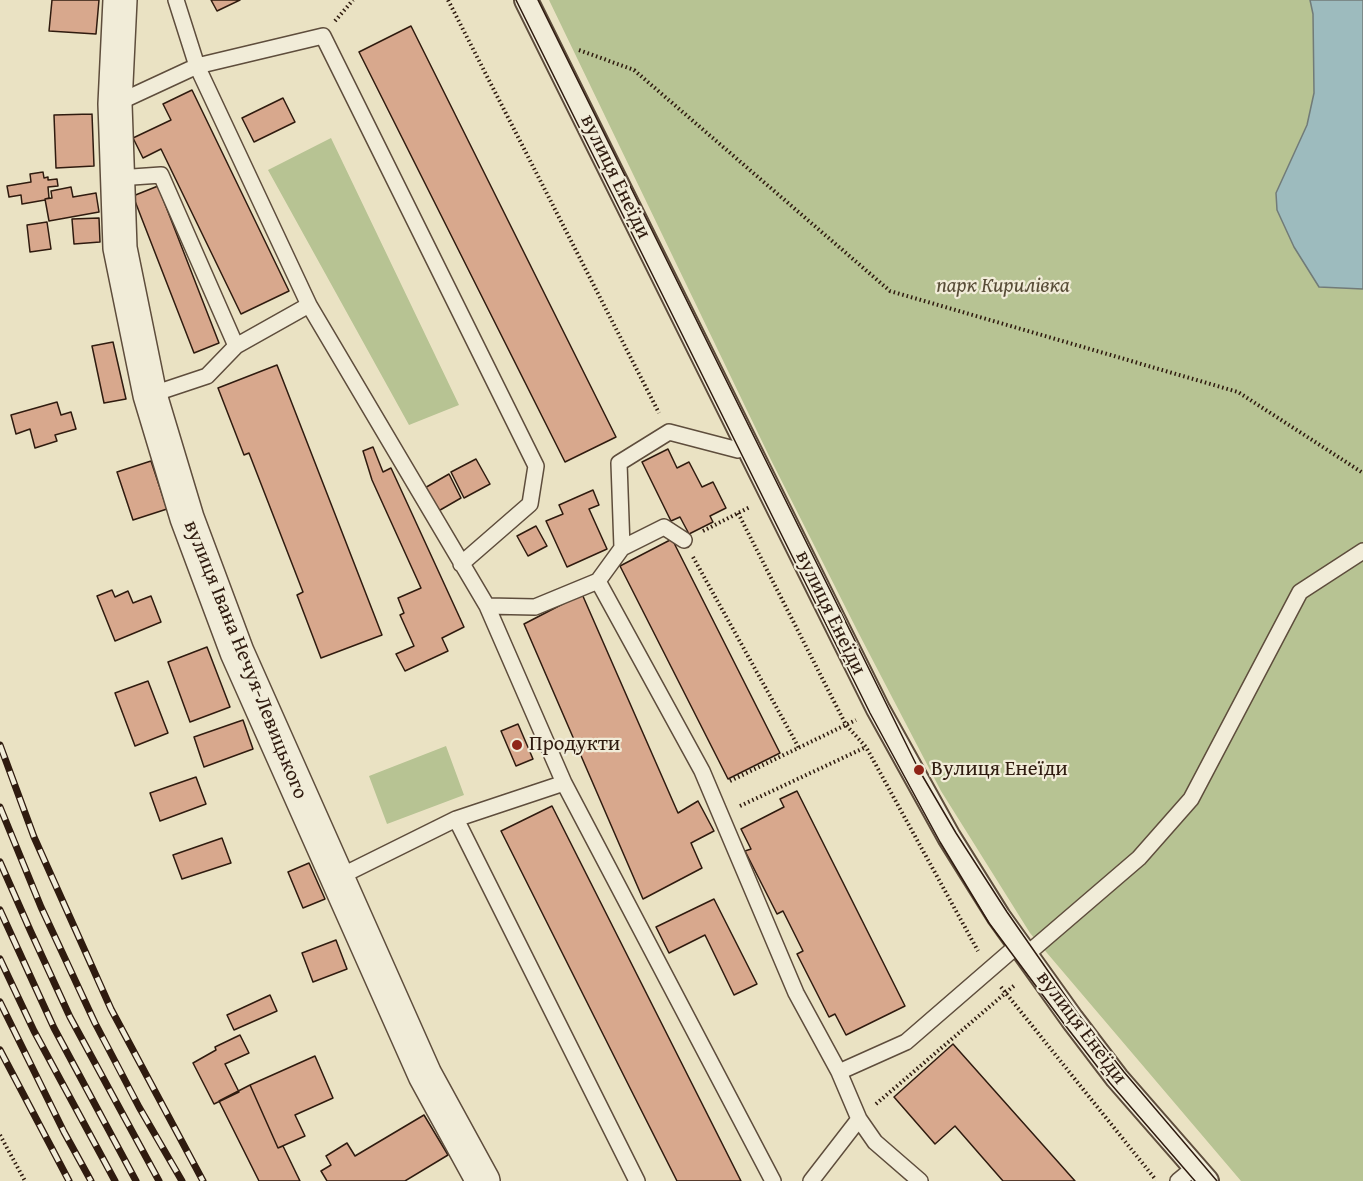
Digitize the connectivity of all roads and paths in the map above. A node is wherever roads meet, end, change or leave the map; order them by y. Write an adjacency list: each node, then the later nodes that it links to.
1 (120, 0): 7 (street, вулиця Івана Нечуя-Левицького)
2 (176, 0): 6 (lane)
3 (448, 0): 12 (path)
4 (526, 0): 5 (street, вулиця Енеїди)
5 (546, 38): 13 (street, вулиця Енеїди); 14 (path)
6 (197, 66): 7 (lane); 9 (lane); 19 (lane)
7 (115, 104): 8 (street, вулиця Івана Нечуя-Левицького)
8 (118, 178): 10 (lane); 11 (street, вулиця Івана Нечуя-Левицького)
9 (309, 305): 10 (lane); 19 (lane)
10 (236, 346): 11 (lane)
11 (150, 395): 29 (street, вулиця Івана Нечуя-Левицького)
12 (669, 432): 13 (lane); 17 (lane)
13 (747, 446): 15 (street, вулиця Енеїди)
14 (1363, 474)
15 (772, 496): 16 (path); 22 (street, вулиця Енеїди)
16 (684, 540): 17 (lane); 24 (path)
17 (622, 548): 20 (lane)
18 (1363, 551): 30 (lane)
19 (461, 564): 21 (lane)
20 (597, 581): 21 (lane); 26 (lane)
21 (487, 606): 25 (lane)
22 (878, 709): 23 (street, вулиця Енеїди); 24 (path)
23 (892, 736): 27 (path); 30 (street, вулиця Енеїди)
24 (799, 748): 26 (path)
25 (564, 783): 28 (lane); 38 (lane)
26 (710, 791): 27 (lane)
27 (720, 815): 31 (lane)
28 (456, 819): 29 (lane); 37 (lane)
29 (337, 878): 36 (street, вулиця Івана Нечуя-Левицького)
30 (1026, 956): 31 (lane); 32 (path); 34 (street, вулиця Енеїди)
31 (839, 1072): 32 (lane)
32 (859, 1119): 39 (lane); 40 (lane)
33 (0, 1135): 35 (path)
34 (1193, 1176)
35 (25, 1181)
36 (483, 1181)
37 (637, 1181)
38 (773, 1181)
39 (811, 1181)
40 (920, 1181)

